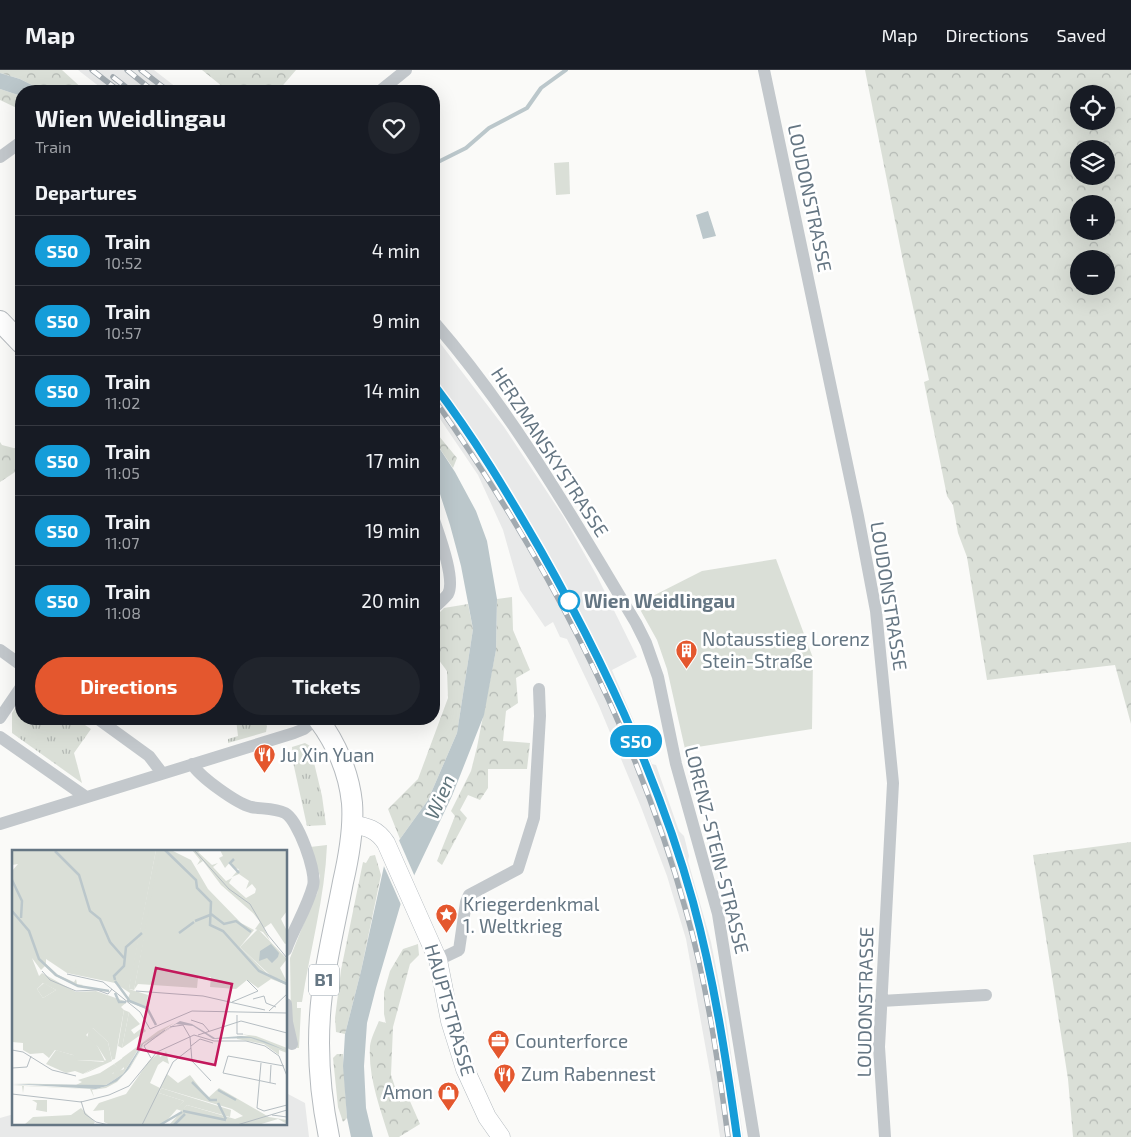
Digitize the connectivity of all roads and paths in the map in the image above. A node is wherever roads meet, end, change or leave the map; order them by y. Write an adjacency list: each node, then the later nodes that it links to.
1 (406, 70): 3 (street)
2 (764, 70): 29 (street, LOUDONSTRASSE)
3 (387, 85)
4 (15, 146): 5 (street)
5 (0, 157)
6 (0, 321): 8 (main road)
7 (440, 329): 11 (street, HERZMANSKYSTRASSE)
8 (15, 337)
9 (440, 538): 10 (street)
10 (440, 602)
11 (627, 608): 34 (street, LORENZ-STEIN-STRASSE)
12 (0, 650): 13 (street)
13 (15, 661)
14 (539, 689): 27 (street)
15 (15, 696): 16 (street)
16 (0, 718)
17 (106, 725): 22 (street)
18 (308, 725): 21 (street)
19 (321, 725): 25 (main road, B1)
20 (0, 737): 23 (street)
21 (192, 764): 22 (street); 26 (street)
22 (162, 773): 23 (street)
23 (86, 797): 24 (street)
24 (0, 824)
25 (352, 824): 27 (main road, HAUPTSTRASSE); 32 (main road, B1)
26 (288, 945)
27 (438, 960): 33 (main road, HAUPTSTRASSE)
28 (986, 995): 29 (street)
29 (881, 1001): 35 (street, LOUDONSTRASSE)
30 (288, 1022): 31 (street)
31 (292, 1044)
32 (329, 1137)
33 (502, 1137)
34 (754, 1137)
35 (885, 1137)

